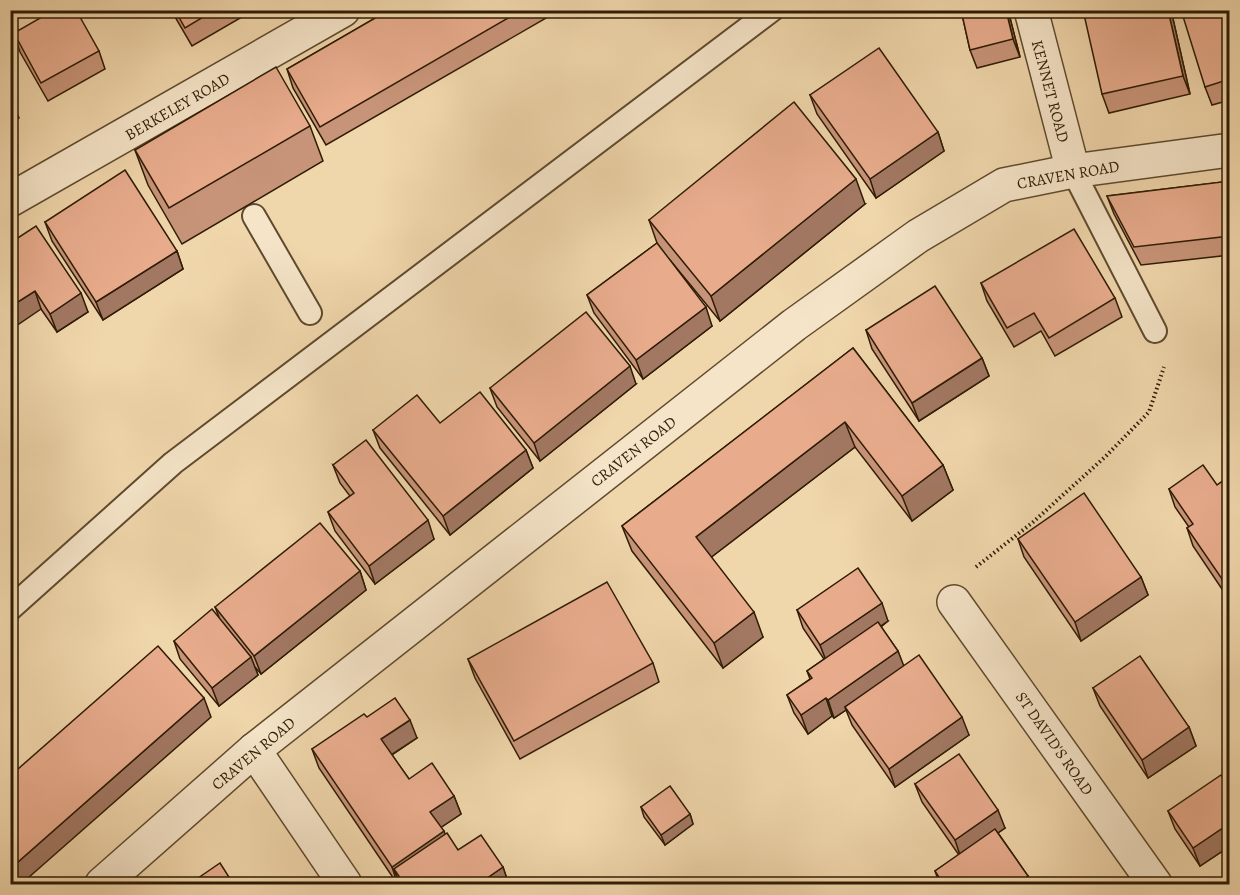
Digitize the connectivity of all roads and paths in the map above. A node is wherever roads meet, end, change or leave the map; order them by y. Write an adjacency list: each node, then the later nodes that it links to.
1 (343, 10): 6 (street, BERKELEY ROAD)
2 (772, 10): 11 (lane)
3 (1031, 10): 5 (street, KENNET ROAD)
4 (1230, 150): 5 (street, CRAVEN ROAD)
5 (1073, 171): 9 (lane); 12 (street, CRAVEN ROAD)
6 (10, 200)
7 (254, 216): 8 (lane)
8 (310, 313)
9 (1155, 331): 10 (path)
10 (952, 604): 15 (street, ST DAVID'S ROAD)
11 (10, 609)
12 (254, 750): 13 (street, CRAVEN ROAD); 14 (street)
13 (102, 885)
14 (345, 885)
15 (1155, 885)

